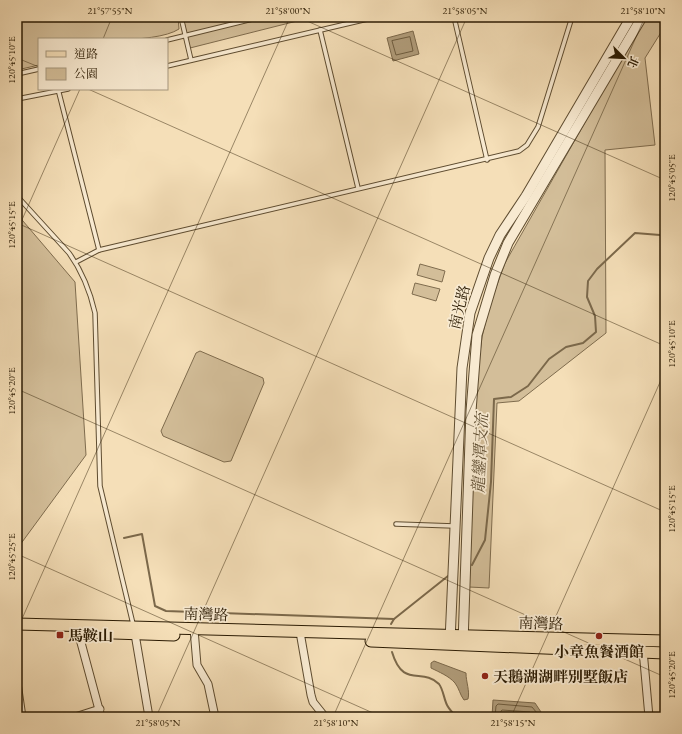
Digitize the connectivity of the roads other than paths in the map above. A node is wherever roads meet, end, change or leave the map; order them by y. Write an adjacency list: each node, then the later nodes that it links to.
1 (181, 17): 9 (lane)
2 (261, 17): 9 (lane)
3 (376, 17): 8 (lane)
4 (454, 17): 17 (lane)
5 (572, 17): 17 (lane)
6 (631, 17): 23 (street, 南光路)
7 (642, 17): 31 (street, 南光路)
8 (320, 30): 11 (lane); 18 (lane)
9 (185, 36): 10 (lane); 11 (lane)
10 (168, 40)
11 (192, 60): 12 (lane)
12 (168, 66)
13 (38, 69): 14 (lane)
14 (17, 74)
15 (58, 90): 16 (lane); 20 (lane)
16 (17, 99)
17 (487, 160): 18 (lane)
18 (358, 188): 20 (lane)
19 (17, 196): 21 (lane)
20 (99, 250): 21 (lane)
21 (76, 262): 26 (lane)
22 (396, 524): 23 (lane)
23 (455, 526): 30 (street, 南光路)
24 (17, 624): 25 (main road, 南灣路)
25 (77, 628): 26 (main road, 南灣路); 27 (main road, 南灣路); 37 (street)
26 (134, 630): 28 (main road, 南灣路); 41 (street)
27 (17, 631)
28 (194, 632): 29 (main road, 南灣路); 42 (street)
29 (301, 636): 30 (main road, 南灣路); 43 (street)
30 (450, 639): 31 (main road, 南灣路)
31 (464, 639): 32 (main road, 南灣路); 34 (main road, 南灣路)
32 (642, 640): 33 (main road, 南灣路); 34 (street)
33 (665, 641)
34 (643, 652): 35 (main road, 南灣路); 44 (street)
35 (665, 653)
36 (17, 683): 38 (street)
37 (100, 709): 39 (street); 40 (street)
38 (22, 717)
39 (75, 717)
40 (101, 717)
41 (149, 717)
42 (215, 717)
43 (325, 717)
44 (649, 717)

